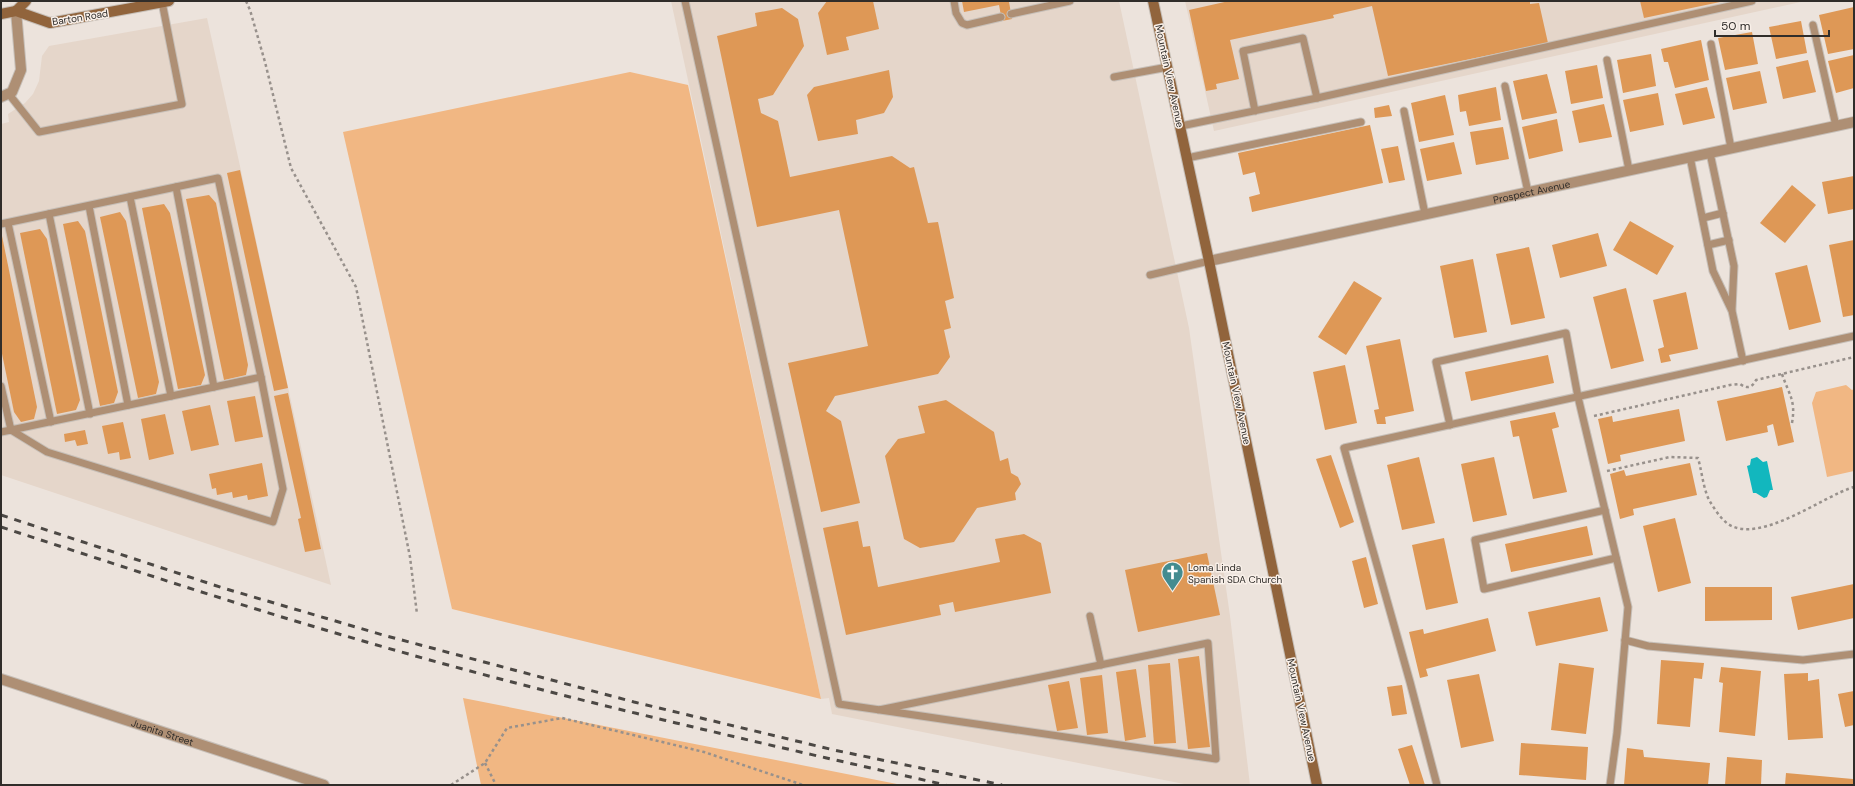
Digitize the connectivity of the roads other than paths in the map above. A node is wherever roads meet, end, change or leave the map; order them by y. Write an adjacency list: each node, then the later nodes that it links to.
1 (26, 1): 8 (main road)
2 (685, 1): 65 (lane)
3 (954, 1): 11 (lane)
4 (1070, 1): 10 (lane)
5 (1153, 1): 15 (main road, Mountain View Avenue)
6 (1750, 1): 19 (lane)
7 (166, 2): 8 (main road, Barton Road); 18 (lane)
8 (15, 6): 9 (main road); 18 (street)
9 (1, 14)
10 (1011, 14)
11 (1001, 17)
12 (1813, 25): 25 (lane)
13 (1711, 44): 26 (lane)
14 (1607, 60): 30 (lane)
15 (1168, 67): 16 (lane); 24 (main road, Mountain View Avenue)
16 (1114, 77)
17 (1505, 86): 32 (lane)
18 (5, 95)
19 (1317, 98): 20 (lane); 20 (lane)
20 (1255, 111): 24 (lane)
21 (1404, 111): 37 (lane)
22 (1361, 122): 29 (lane)
23 (1854, 122): 25 (street, Prospect Avenue)
24 (1181, 126): 29 (main road, Mountain View Avenue)
25 (1836, 126): 26 (street, Prospect Avenue)
26 (1731, 148): 27 (street, Prospect Avenue)
27 (1710, 153): 28 (street, Prospect Avenue); 35 (lane)
28 (1690, 157): 30 (street, Prospect Avenue); 38 (lane)
29 (1187, 158): 42 (main road, Mountain View Avenue)
30 (1628, 170): 32 (street, Prospect Avenue)
31 (176, 187): 33 (lane); 47 (lane); 49 (lane)
32 (1528, 192): 37 (street, Prospect Avenue)
33 (130, 197): 34 (lane); 50 (lane)
34 (89, 206): 36 (lane); 52 (lane)
35 (1723, 213): 38 (lane); 40 (lane)
36 (49, 214): 39 (lane); 53 (lane)
37 (1425, 214): 42 (street, Prospect Avenue)
38 (1702, 218): 41 (lane)
39 (5, 223): 54 (lane)
40 (1729, 240): 41 (lane); 44 (lane)
41 (1708, 245): 44 (lane)
42 (1209, 261): 43 (lane); 66 (main road, Mountain View Avenue)
43 (1150, 275)
44 (1732, 311): 46 (lane)
45 (1854, 336): 46 (lane)
46 (1743, 361): 51 (lane)
47 (261, 377): 49 (lane); 56 (lane)
48 (1, 386): 56 (lane)
49 (214, 387): 50 (lane)
50 (171, 396): 52 (lane)
51 (1578, 397): 55 (lane); 55 (lane); 58 (lane)
52 (128, 406): 53 (lane)
53 (90, 414): 54 (lane)
54 (51, 422): 56 (lane)
55 (1450, 425): 68 (lane)
56 (11, 430): 57 (lane)
57 (1, 432)
58 (1605, 510): 59 (lane); 59 (lane)
59 (1616, 558): 61 (lane)
60 (1090, 616): 63 (lane)
61 (1625, 640): 62 (lane); 69 (lane)
62 (1854, 654)
63 (1101, 665): 65 (lane); 65 (lane)
64 (1, 679): 67 (street, Juanita Street)
65 (879, 710)
66 (1317, 784)
67 (324, 785)
68 (1437, 785)
69 (1610, 785)

